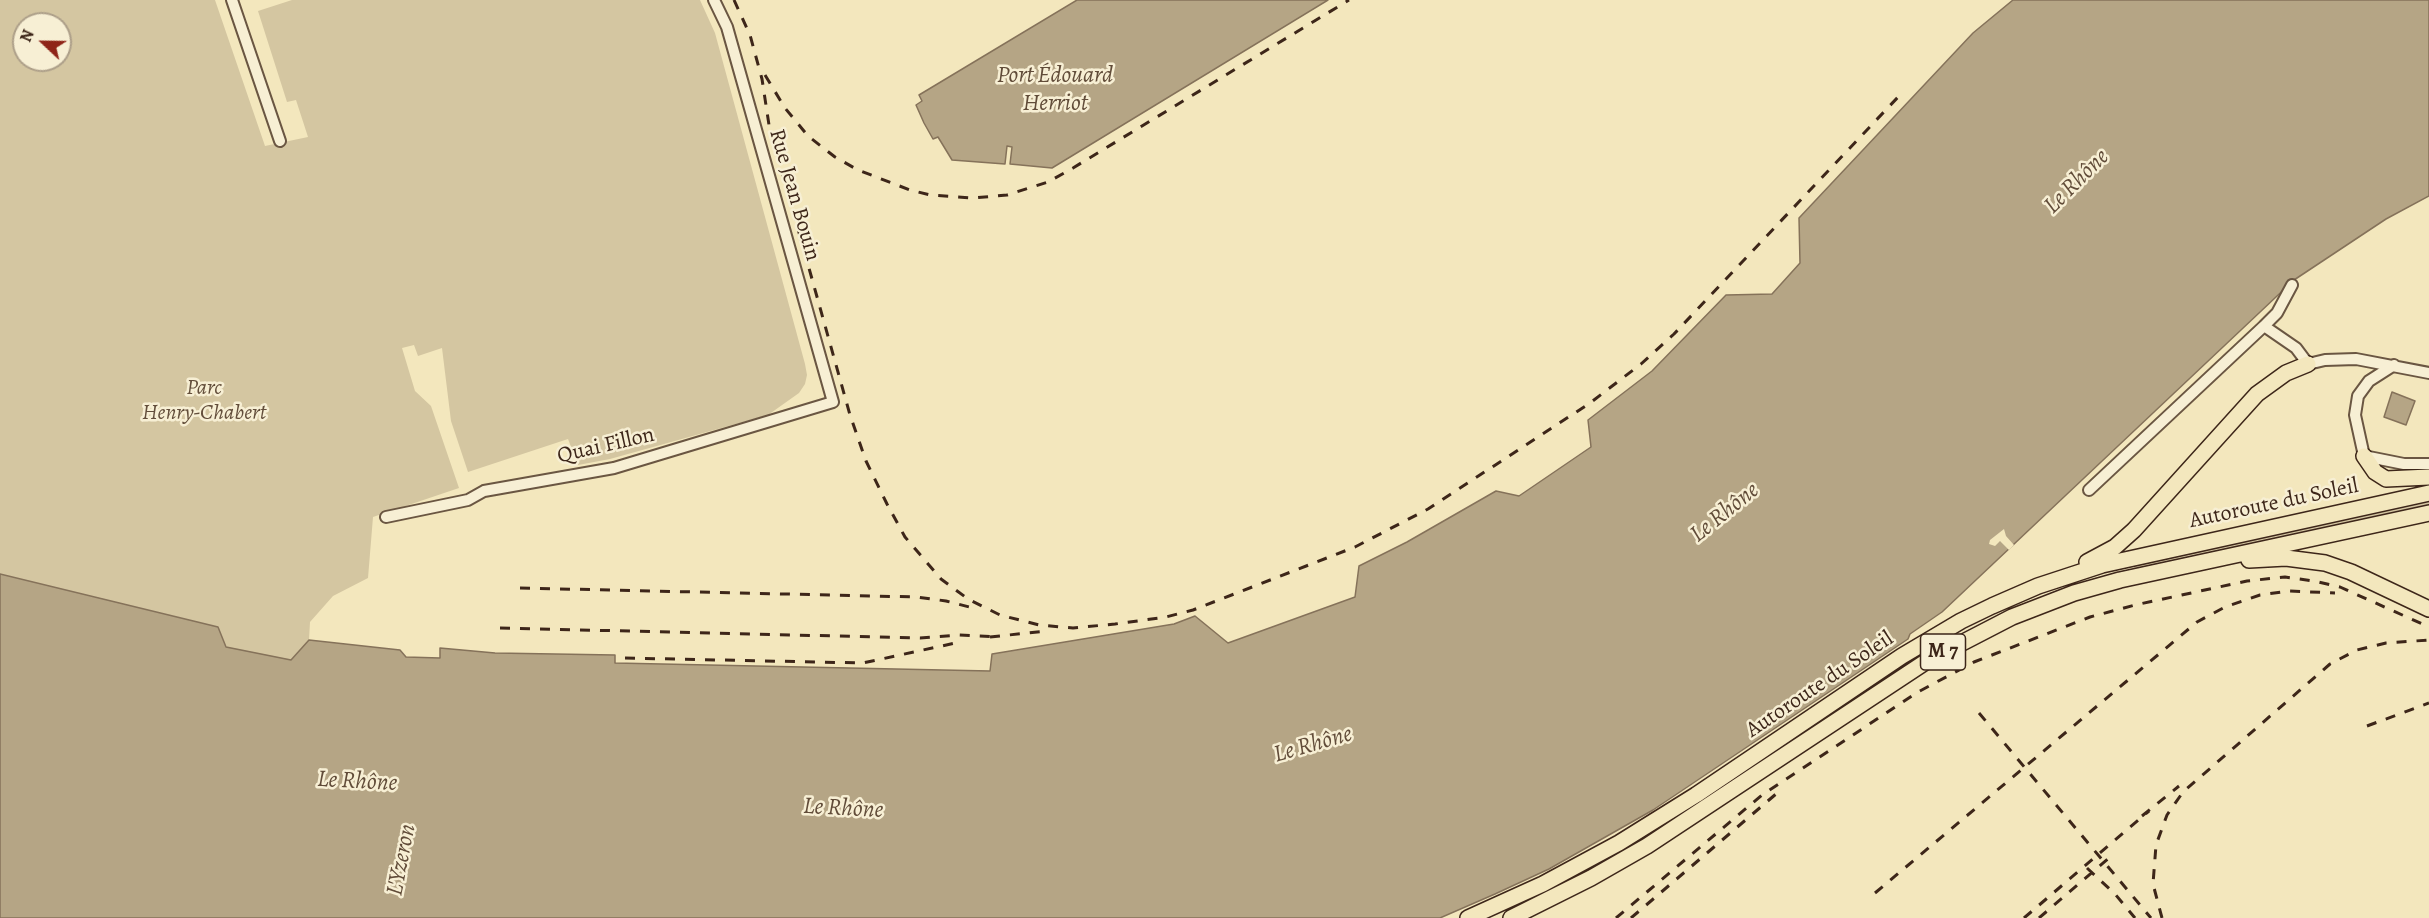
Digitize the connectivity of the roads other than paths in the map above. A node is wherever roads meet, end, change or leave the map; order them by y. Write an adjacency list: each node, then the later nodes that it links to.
1 (232, 0): 3 (street)
2 (714, 0): 9 (street, Rue Jean Bouin)
3 (280, 141)
4 (2292, 285): 5 (street)
5 (2264, 326): 6 (street); 13 (street)
6 (2308, 364): 7 (street); 18 (highway)
7 (2394, 365): 8 (street); 10 (street)
8 (2429, 373)
9 (832, 402): 16 (street, Quai Fillon)
10 (2364, 456): 11 (street); 12 (highway)
11 (2429, 464)
12 (2429, 477)
13 (2089, 490)
14 (2429, 493): 18 (highway, Autoroute du Soleil / M 7)
15 (2429, 513): 17 (highway, Autoroute du Soleil / M 7)
16 (386, 517)
17 (2187, 566): 19 (highway); 21 (highway, Autoroute du Soleil / M 7)
18 (2012, 597): 20 (highway, Autoroute du Soleil / M 7)
19 (2429, 609)
20 (1468, 918)
21 (1510, 918)

